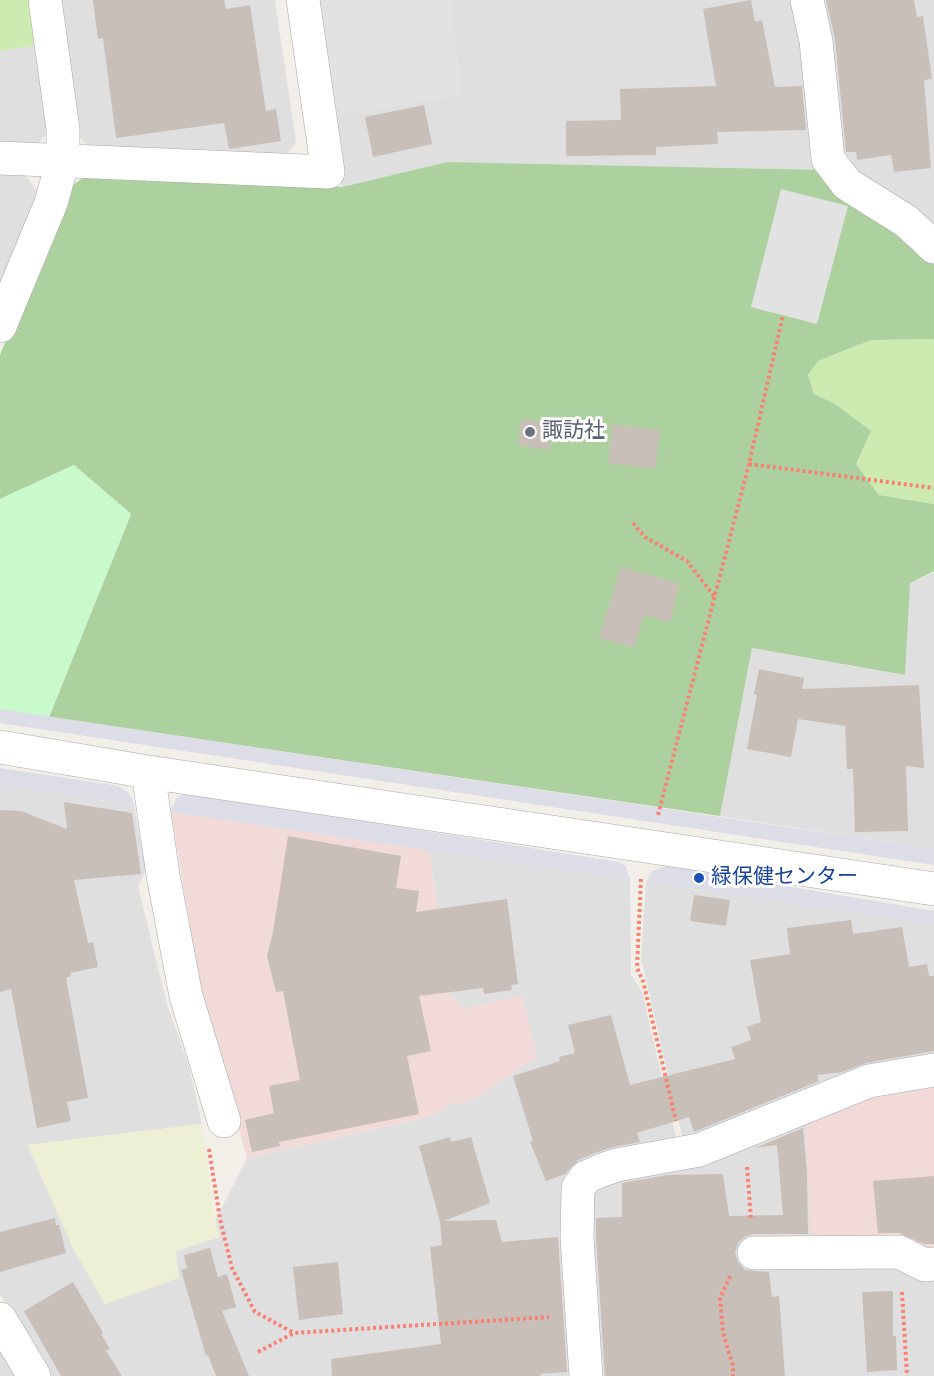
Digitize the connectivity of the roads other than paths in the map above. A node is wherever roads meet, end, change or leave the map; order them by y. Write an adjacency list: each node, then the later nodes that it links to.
1 (45, 0): 5 (street)
2 (303, 0): 5 (street)
3 (807, 0): 6 (street)
4 (0, 158): 5 (street)
5 (63, 160): 7 (street)
6 (934, 247)
7 (0, 326)
8 (0, 747): 9 (street)
9 (148, 772): 10 (street); 12 (street)
10 (934, 889)
11 (934, 1070): 17 (street)
12 (224, 1121)
13 (754, 1253): 14 (street)
14 (934, 1264)
15 (0, 1319): 16 (street)
16 (34, 1376)
17 (586, 1376)

